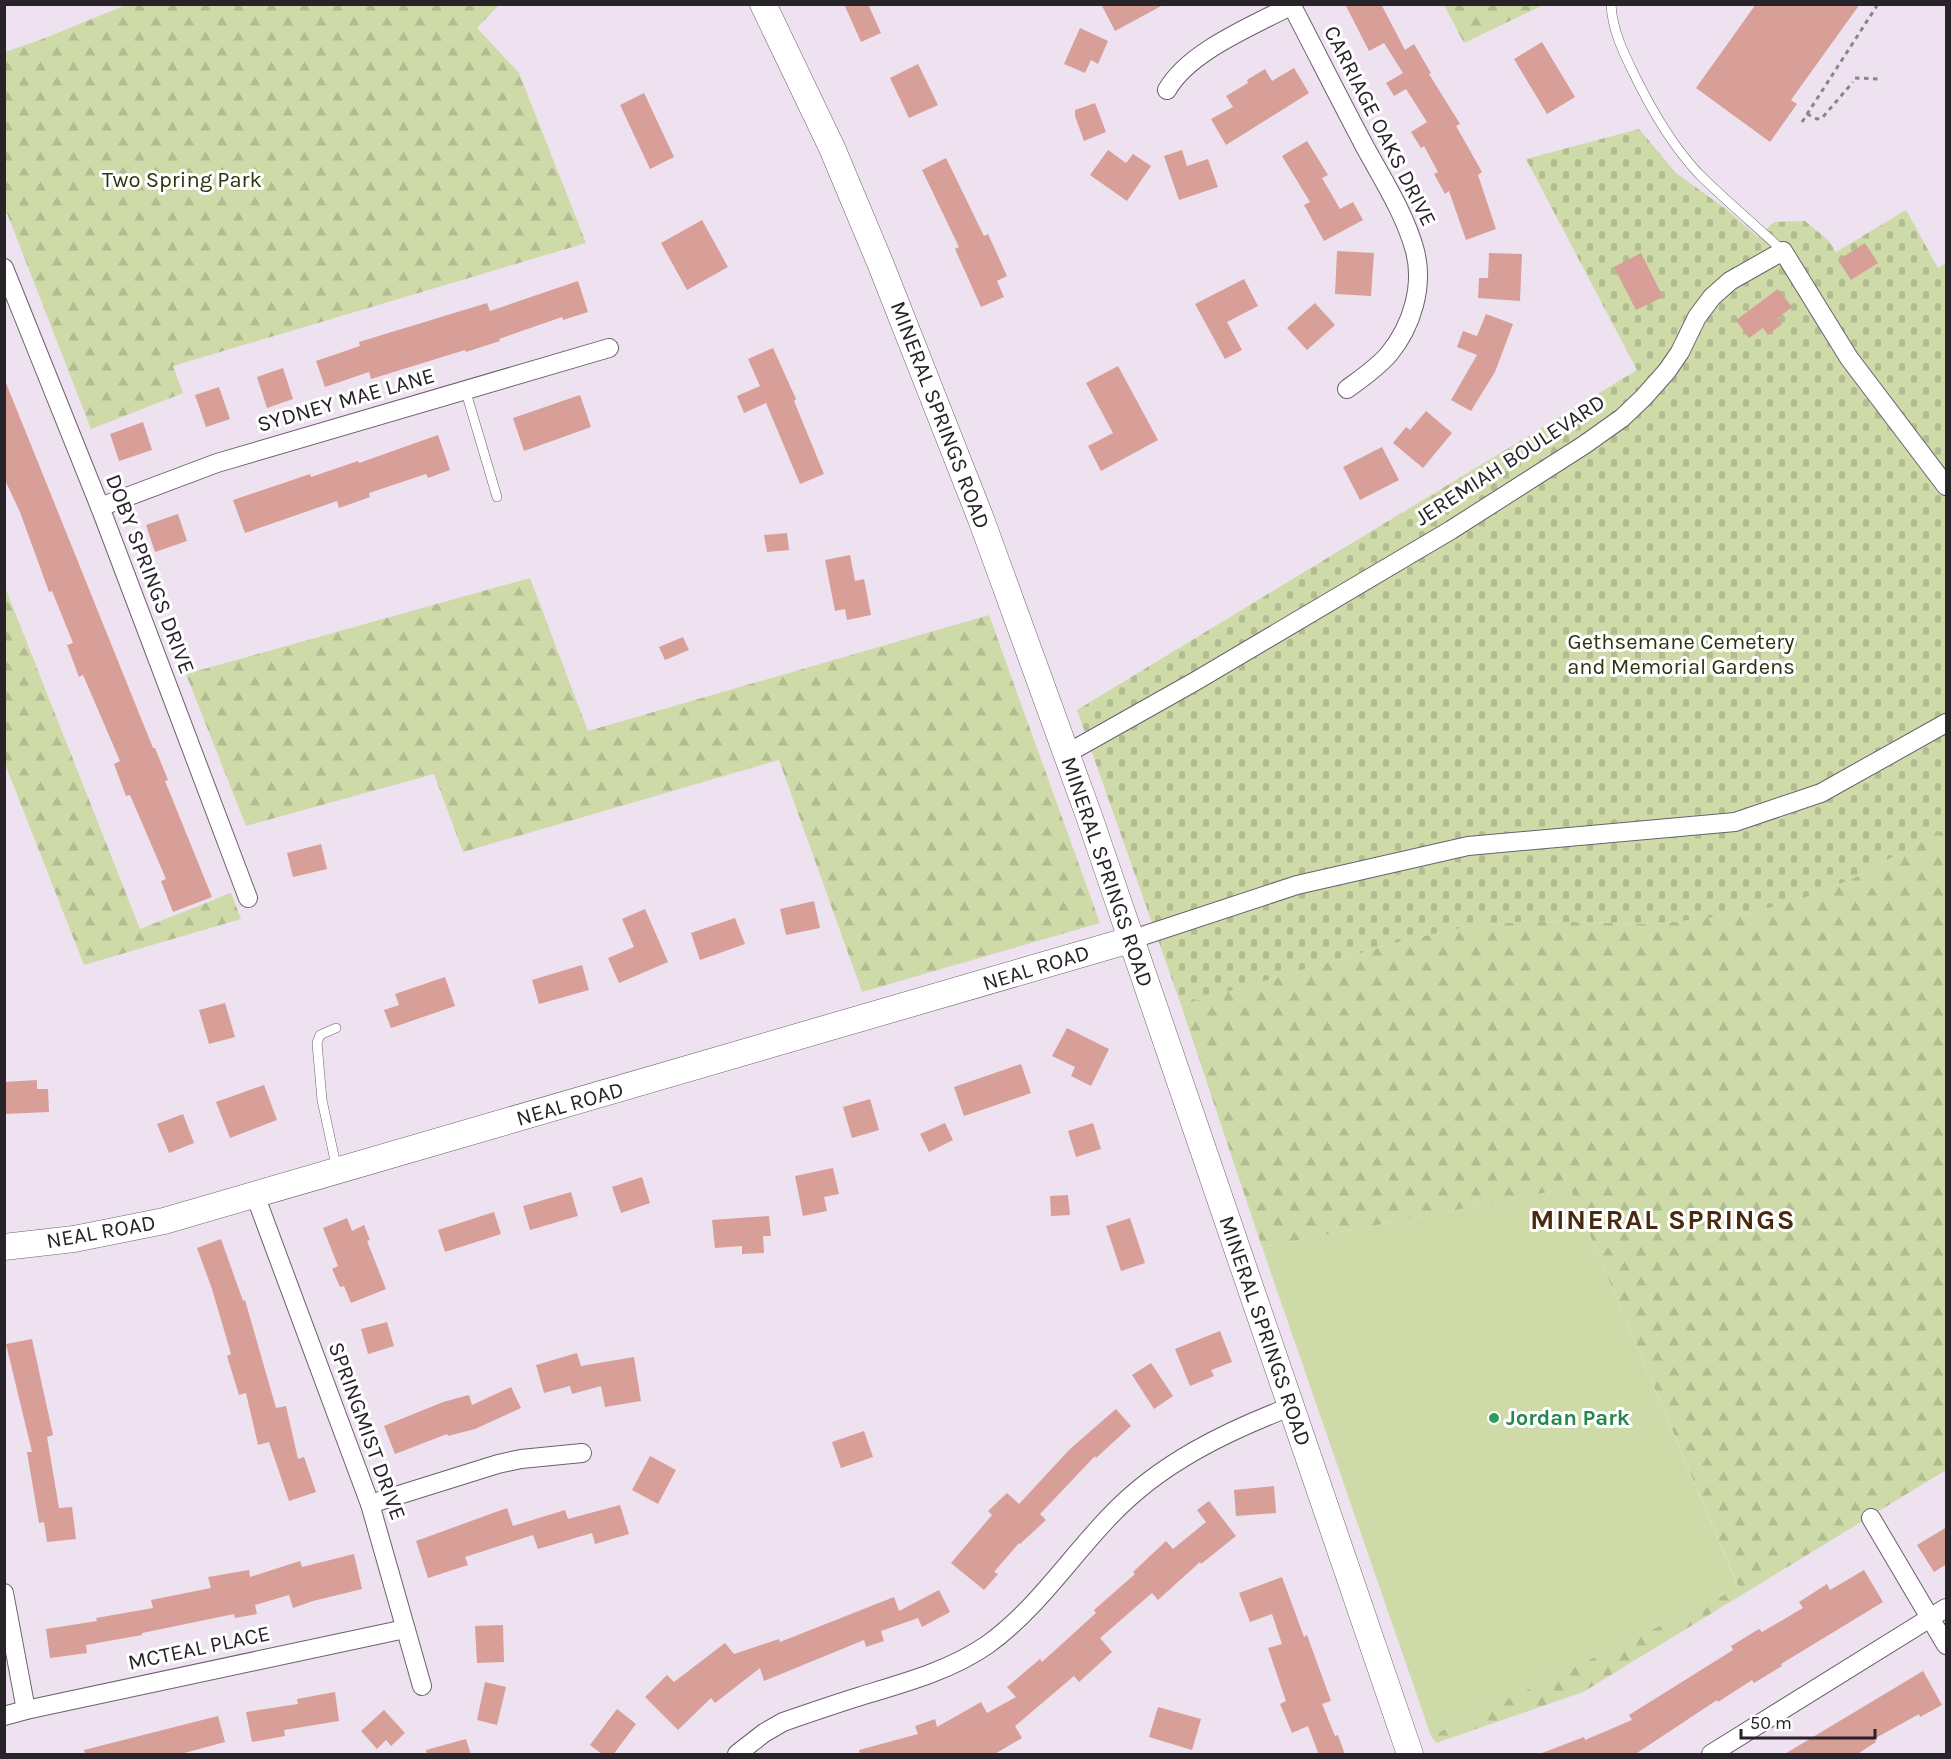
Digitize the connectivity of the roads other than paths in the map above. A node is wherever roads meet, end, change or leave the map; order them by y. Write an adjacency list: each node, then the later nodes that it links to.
1 (763, 4): 14 (street, MINERAL SPRINGS ROAD)
2 (1611, 4): 5 (lane)
3 (1292, 5): 4 (street); 8 (street, CARRIAGE OAKS DRIVE)
4 (1167, 90)
5 (1783, 251): 10 (street); 14 (street, JEREMIAH BOULEVARD)
6 (4, 268): 12 (street, DOBY SPRINGS DRIVE)
7 (609, 348): 9 (street, SYDNEY MAE LANE)
8 (1347, 389)
9 (465, 390): 11 (lane); 12 (street, SYDNEY MAE LANE)
10 (1947, 486)
11 (497, 497)
12 (100, 507): 15 (street, DOBY SPRINGS DRIVE)
13 (1947, 723): 16 (street)
14 (1066, 754): 16 (street, MINERAL SPRINGS ROAD)
15 (248, 898)
16 (1130, 940): 18 (street, NEAL ROAD); 21 (street, MINERAL SPRINGS ROAD)
17 (336, 1028): 18 (lane)
18 (337, 1172): 19 (street, NEAL ROAD)
19 (255, 1195): 20 (street, NEAL ROAD); 23 (street, SPRINGMIST DRIVE)
20 (4, 1247)
21 (1290, 1407): 34 (street); 35 (street, MINERAL SPRINGS ROAD)
22 (582, 1453): 23 (street)
23 (370, 1504): 28 (street, SPRINGMIST DRIVE)
24 (1871, 1518): 27 (street)
25 (4, 1593): 31 (street)
26 (1947, 1608): 27 (street)
27 (1929, 1618): 29 (street); 33 (street)
28 (405, 1629): 30 (street, SPRINGMIST DRIVE); 31 (street, MCTEAL PLACE)
29 (1947, 1645)
30 (422, 1686)
31 (26, 1710): 32 (street, MCTEAL PLACE)
32 (4, 1716)
33 (1715, 1754)
34 (737, 1755)
35 (1410, 1755)

